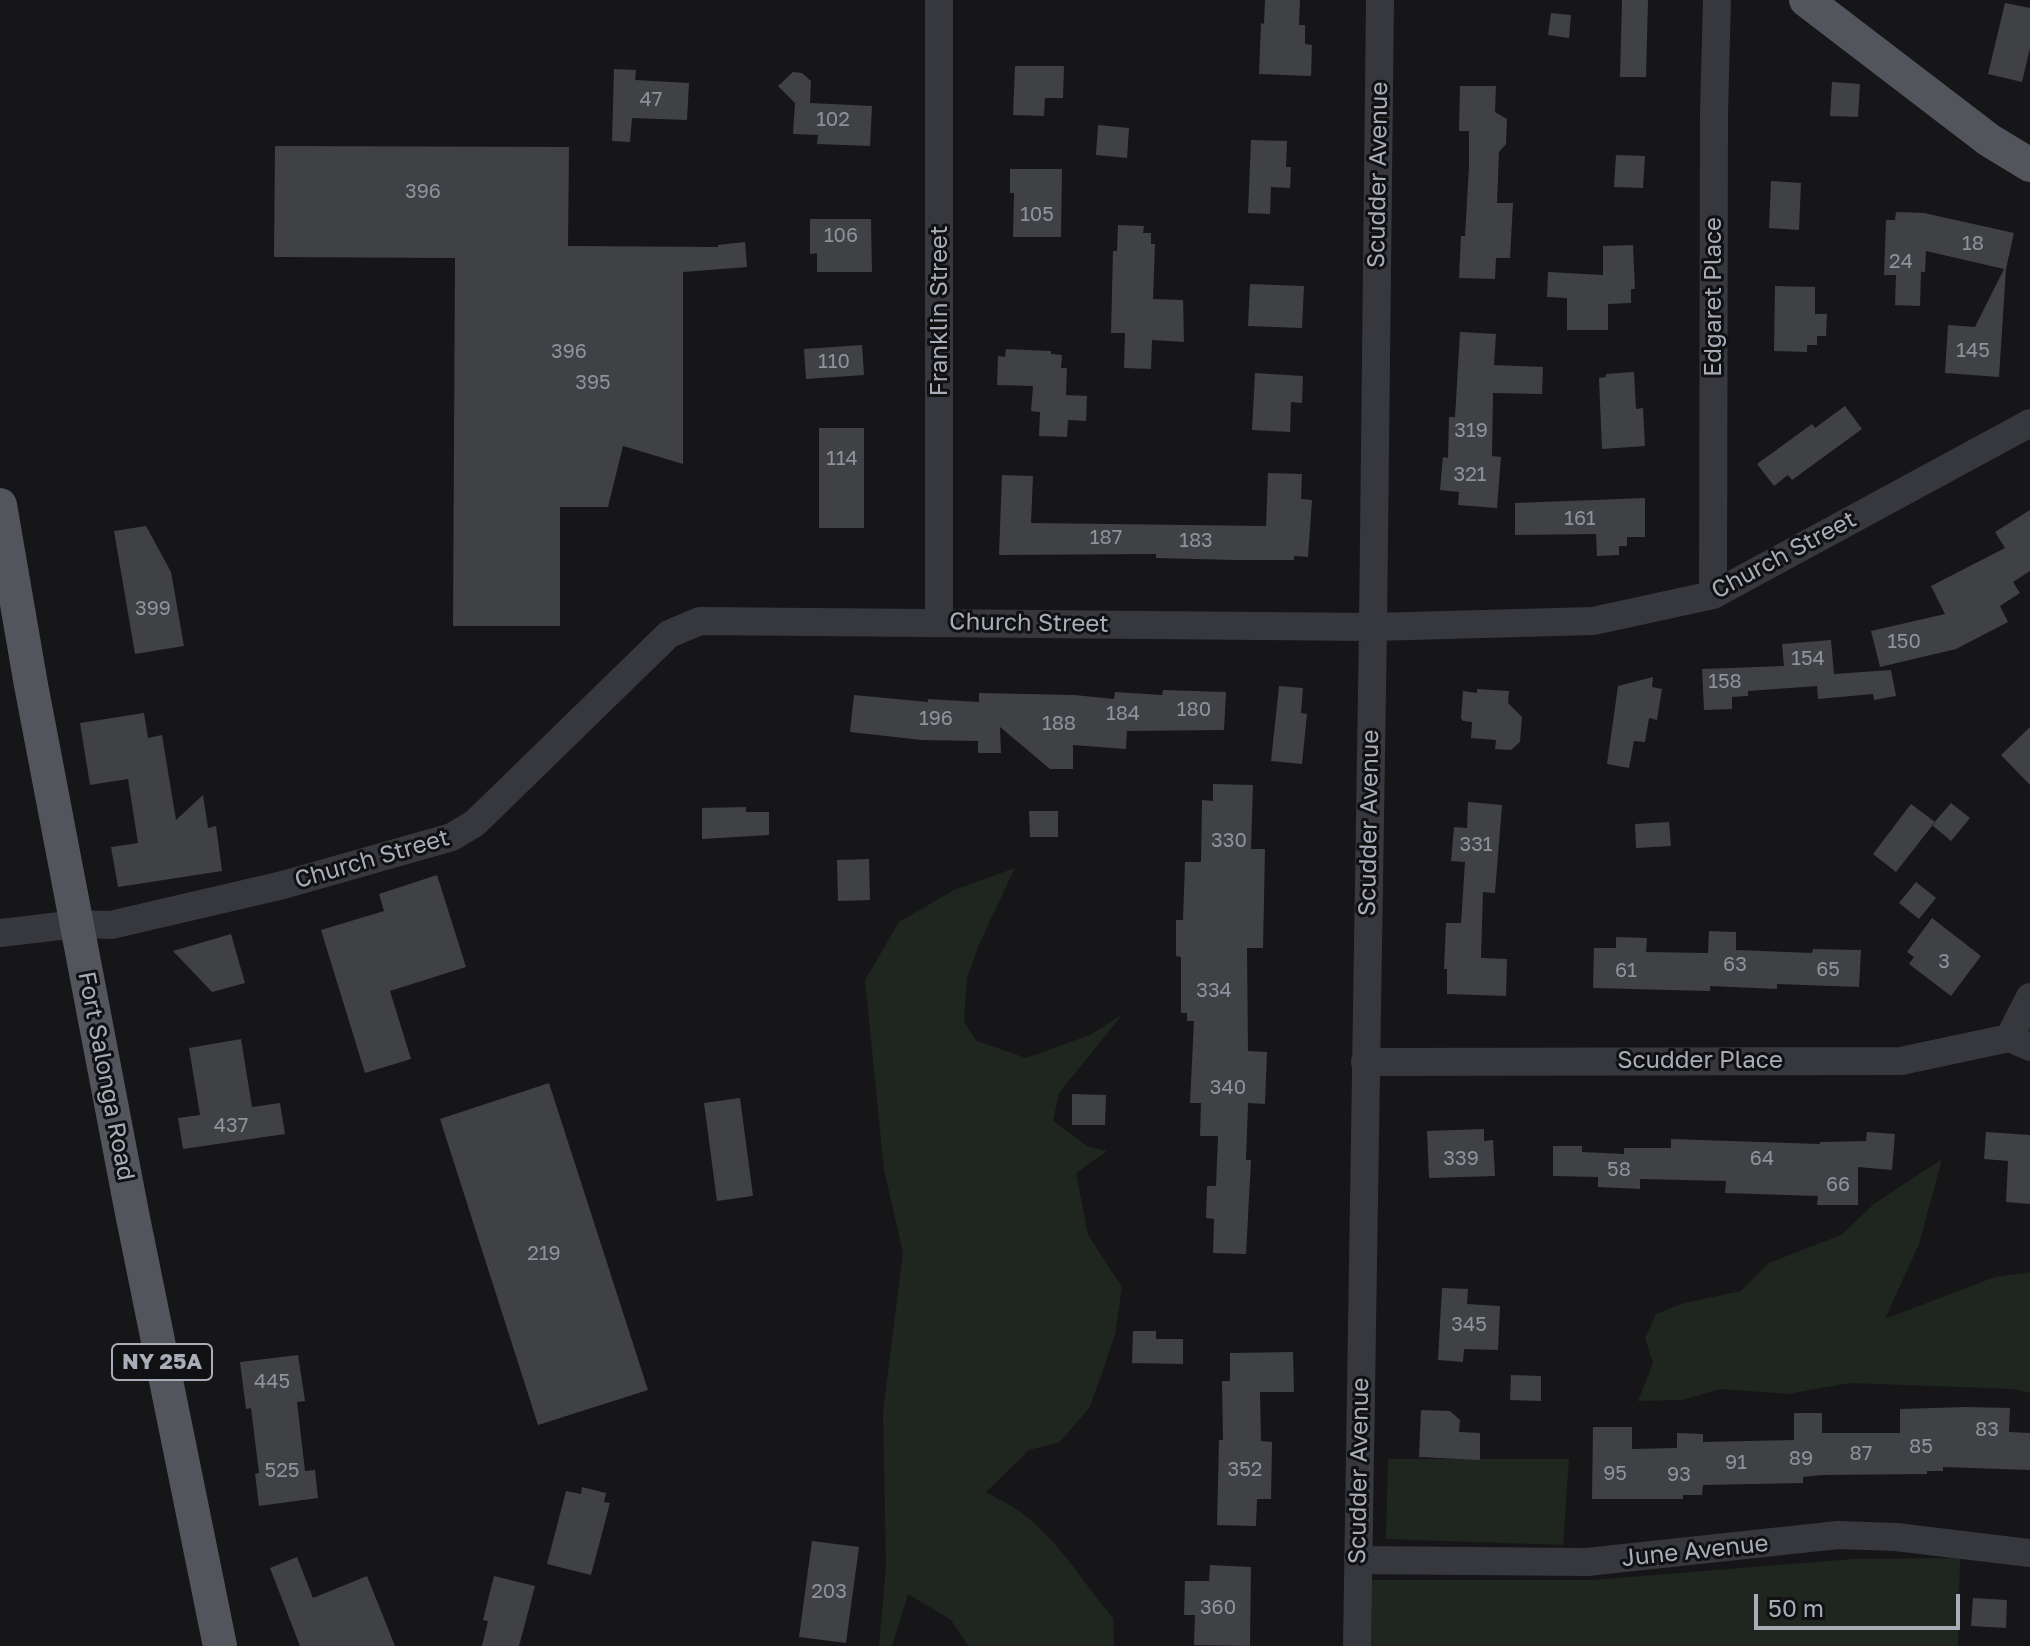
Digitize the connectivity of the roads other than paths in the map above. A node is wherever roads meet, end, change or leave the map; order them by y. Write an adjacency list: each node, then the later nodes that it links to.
1 (939, 0): 9 (street, Franklin Street)
2 (1380, 0): 10 (street, Scudder Avenue)
3 (1717, 0): 8 (street, Edgaret Place)
4 (1814, 3): 5 (main road)
5 (2030, 165)
6 (2030, 423): 8 (street, Church Street)
7 (0, 505): 11 (main road, Fort Salonga Road / NY 25A)
8 (1713, 595): 10 (street, Church Street)
9 (939, 622): 10 (street, Church Street); 11 (street, Church Street)
10 (1373, 627): 15 (street, Scudder Avenue)
11 (77, 924): 12 (street, Church Street); 18 (main road, Fort Salonga Road / NY 25A)
12 (0, 933)
13 (2030, 997): 14 (street)
14 (2020, 1043): 15 (street, Scudder Place)
15 (1365, 1062): 17 (street, Scudder Avenue)
16 (2030, 1553): 17 (street, June Avenue)
17 (1358, 1560): 19 (street, Scudder Avenue)
18 (220, 1646)
19 (1357, 1646)

